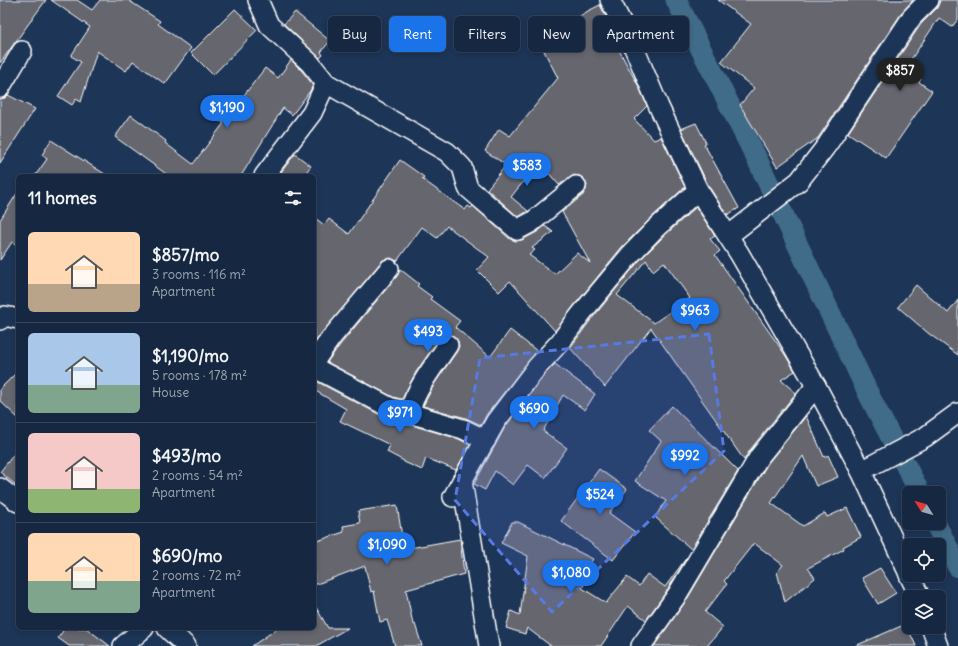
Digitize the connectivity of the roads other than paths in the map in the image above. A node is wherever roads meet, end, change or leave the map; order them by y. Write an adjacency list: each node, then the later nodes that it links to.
1 (258, 0): 5 (street)
2 (610, 0): 9 (street)
3 (929, 0): 10 (street)
4 (22, 51): 6 (street)
5 (326, 83): 7 (street); 8 (street)
6 (0, 88)
7 (266, 174)
8 (576, 186)
9 (698, 190): 10 (street); 20 (street)
10 (728, 236): 17 (street)
11 (389, 269): 15 (street)
12 (16, 319): 13 (street)
13 (0, 320)
14 (448, 345): 18 (street)
15 (316, 357)
16 (316, 369): 18 (street)
17 (816, 386): 21 (street); 31 (street)
18 (409, 412): 20 (street)
19 (958, 413): 21 (street)
20 (486, 440): 30 (street)
21 (861, 471): 24 (street)
22 (0, 488): 23 (street)
23 (16, 500)
24 (902, 560)
25 (142, 630): 28 (street)
26 (169, 630): 29 (street)
27 (934, 634): 32 (street)
28 (123, 646)
29 (186, 646)
30 (488, 646)
31 (641, 646)
32 (938, 646)

